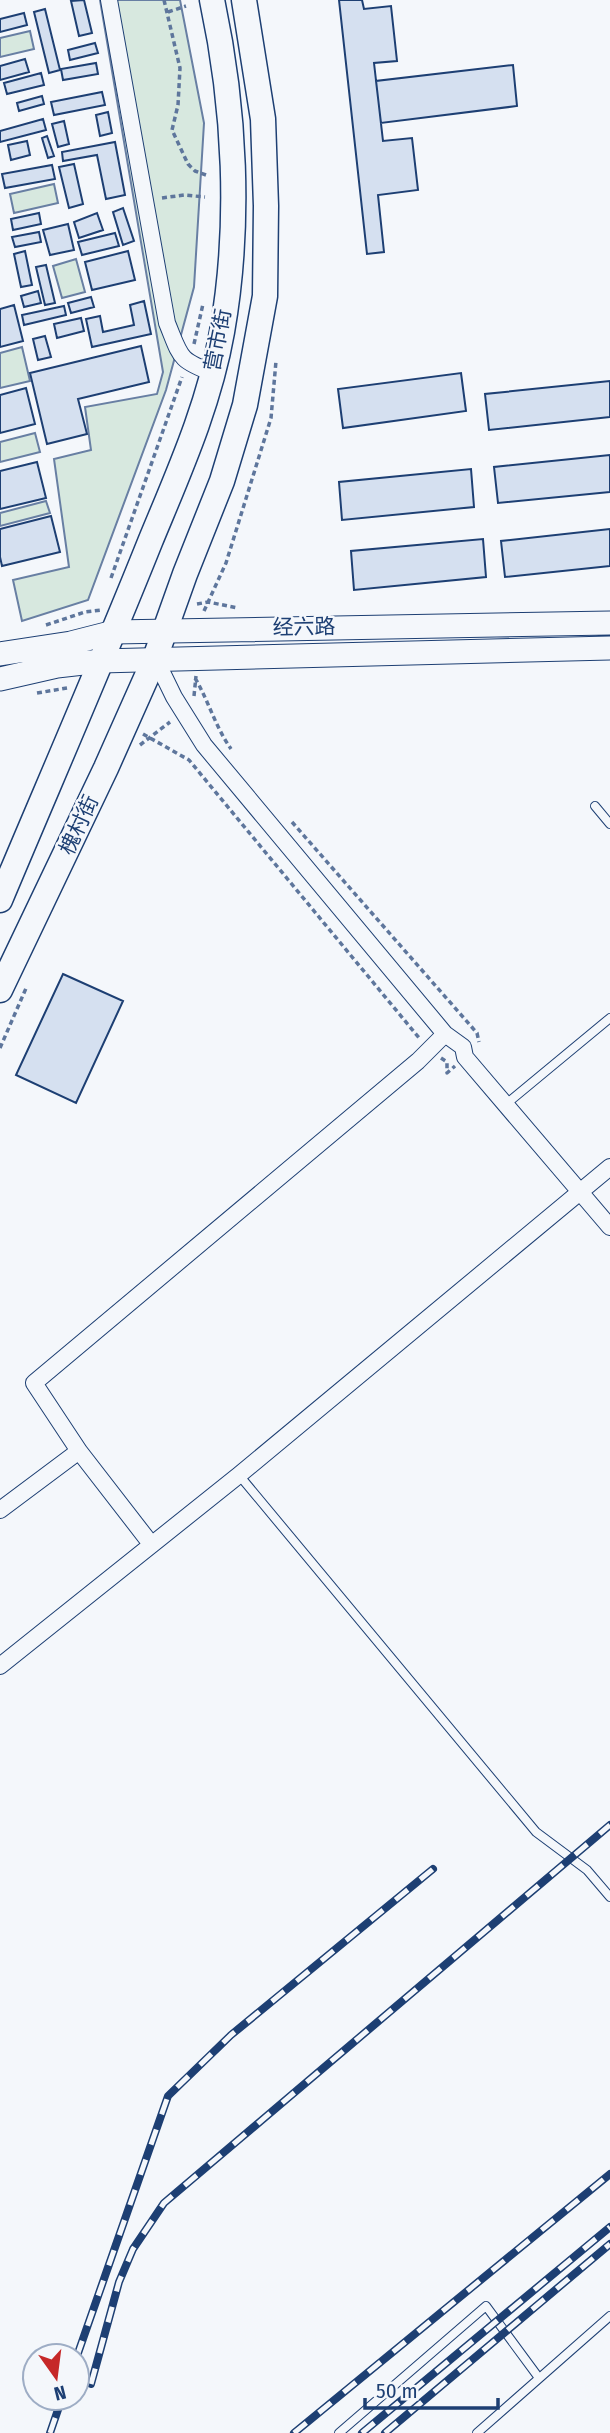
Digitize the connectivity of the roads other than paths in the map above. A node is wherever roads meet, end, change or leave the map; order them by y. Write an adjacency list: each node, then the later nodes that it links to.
1 (109, 0): 4 (street)
2 (212, 0): 4 (main road, 营市街)
3 (244, 0): 6 (main road, 营市街)
4 (213, 373): 7 (main road, 营市街)
5 (610, 623): 6 (main road, 经六路)
6 (166, 630): 7 (main road, 经六路); 10 (main road, 营市街)
7 (103, 634): 9 (main road, 经六路); 11 (main road, 营市街)
8 (610, 648): 10 (main road, 经六路)
9 (0, 654)
10 (155, 658): 11 (main road, 经六路); 16 (main road, 槐村街); 18 (street)
11 (92, 662): 12 (main road, 经六路); 15 (main road, 槐村街)
12 (0, 679)
13 (595, 806): 14 (lane)
14 (610, 824)
15 (0, 900)
16 (0, 990)
17 (610, 1018): 19 (lane)
18 (445, 1034): 19 (street); 23 (street)
19 (505, 1105): 21 (street)
20 (610, 1167): 21 (street)
21 (579, 1191): 22 (street); 24 (street)
22 (610, 1227)
23 (79, 1451): 25 (street); 26 (street)
24 (239, 1475): 26 (street); 28 (lane)
25 (0, 1510)
26 (150, 1544): 27 (street)
27 (0, 1666)
28 (610, 1897)
29 (610, 2316): 30 (lane)
30 (539, 2378): 31 (lane); 32 (lane)
31 (339, 2433)
32 (477, 2433)

